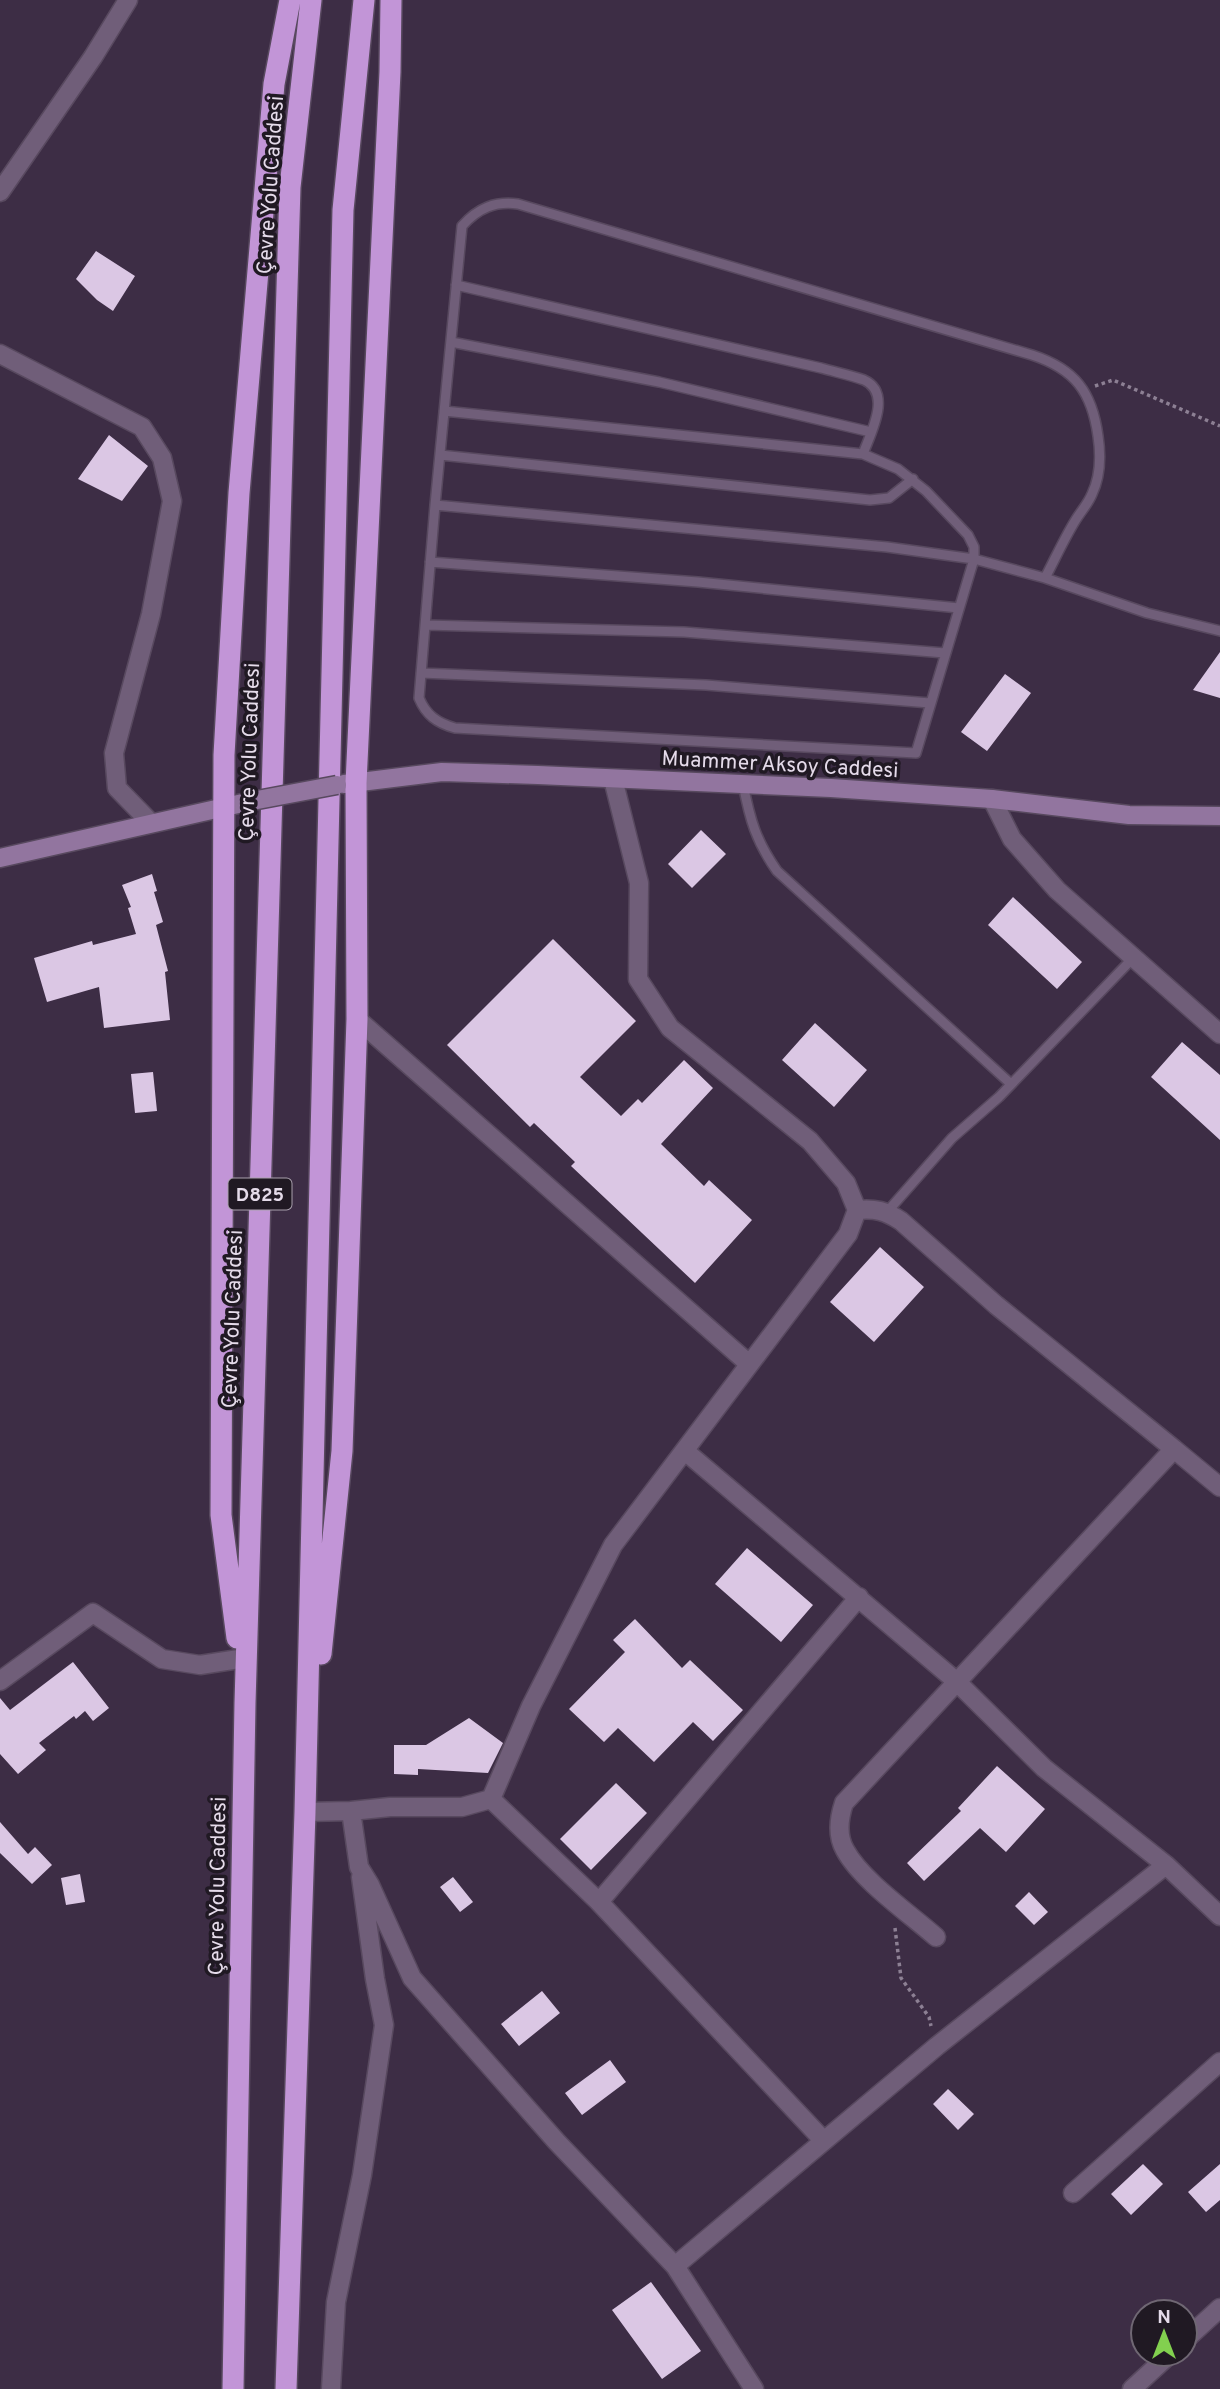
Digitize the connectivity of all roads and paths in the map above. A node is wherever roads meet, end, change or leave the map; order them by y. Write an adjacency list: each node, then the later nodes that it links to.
1 (128, 0): 6 (street)
2 (290, 0): 31 (highway)
3 (311, 0): 49 (highway, Çevre Yolu Caddesi / D825)
4 (364, 0): 52 (highway, D825)
5 (391, 0): 28 (highway)
6 (0, 192)
7 (456, 285): 8 (lane); 10 (lane); 13 (lane)
8 (451, 342): 11 (lane); 13 (lane)
9 (0, 354): 33 (street)
10 (1083, 389): 12 (path); 20 (lane)
11 (444, 411): 14 (lane); 15 (lane)
12 (1220, 426)
13 (871, 432): 14 (lane)
14 (863, 454): 16 (lane)
15 (440, 455): 16 (lane); 17 (lane)
16 (913, 479): 18 (lane)
17 (435, 505): 18 (lane); 19 (lane)
18 (974, 559): 20 (lane); 21 (lane)
19 (430, 562): 21 (lane); 22 (lane)
20 (1045, 578): 23 (lane)
21 (959, 608): 24 (lane)
22 (425, 625): 24 (lane); 25 (lane)
23 (1220, 631)
24 (945, 653): 26 (lane)
25 (421, 673): 26 (lane); 26 (lane)
26 (930, 703)
27 (613, 779): 28 (street, Muammer Aksoy Caddesi); 29 (street, Muammer Aksoy Caddesi); 39 (street)
28 (346, 784): 31 (street, Muammer Aksoy Caddesi, bridge); 36 (highway)
29 (743, 784): 30 (street, Muammer Aksoy Caddesi); 38 (lane)
30 (992, 799): 32 (street, Muammer Aksoy Caddesi); 35 (street)
31 (225, 807): 33 (street, Muammer Aksoy Caddesi); 46 (highway)
32 (1220, 816)
33 (151, 823): 34 (street, Muammer Aksoy Caddesi)
34 (0, 858)
35 (1134, 957): 37 (street); 38 (lane)
36 (357, 1019): 41 (street); 52 (highway)
37 (1220, 1034)
38 (1011, 1084): 40 (lane)
39 (856, 1210): 40 (street); 41 (street)
40 (887, 1212): 42 (street)
41 (748, 1363): 43 (street)
42 (1174, 1449): 44 (street); 48 (street)
43 (685, 1451): 45 (street); 50 (street)
44 (1220, 1487)
45 (859, 1597): 48 (street); 56 (street)
46 (240, 1659): 47 (street); 49 (highway)
47 (0, 1681)
48 (956, 1681): 53 (street); 55 (street)
49 (245, 1703): 67 (highway, Çevre Yolu Caddesi / D825)
50 (491, 1799): 51 (street); 56 (street)
51 (351, 1811): 52 (street); 54 (street)
52 (305, 1812): 68 (highway, D825)
53 (1166, 1864): 57 (street); 59 (street)
54 (359, 1867): 63 (street); 69 (street)
55 (895, 1901): 58 (street); 59 (path)
56 (599, 1902): 61 (street)
57 (1220, 1916)
58 (936, 1937)
59 (937, 2046): 61 (street)
60 (1220, 2062): 62 (street)
61 (824, 2141): 63 (street)
62 (1073, 2193)
63 (675, 2266): 70 (street)
64 (1220, 2308): 65 (street)
65 (1199, 2327)
66 (1155, 2368): 71 (street)
67 (233, 2389)
68 (286, 2389)
69 (331, 2389)
70 (754, 2389)
71 (1132, 2389)

